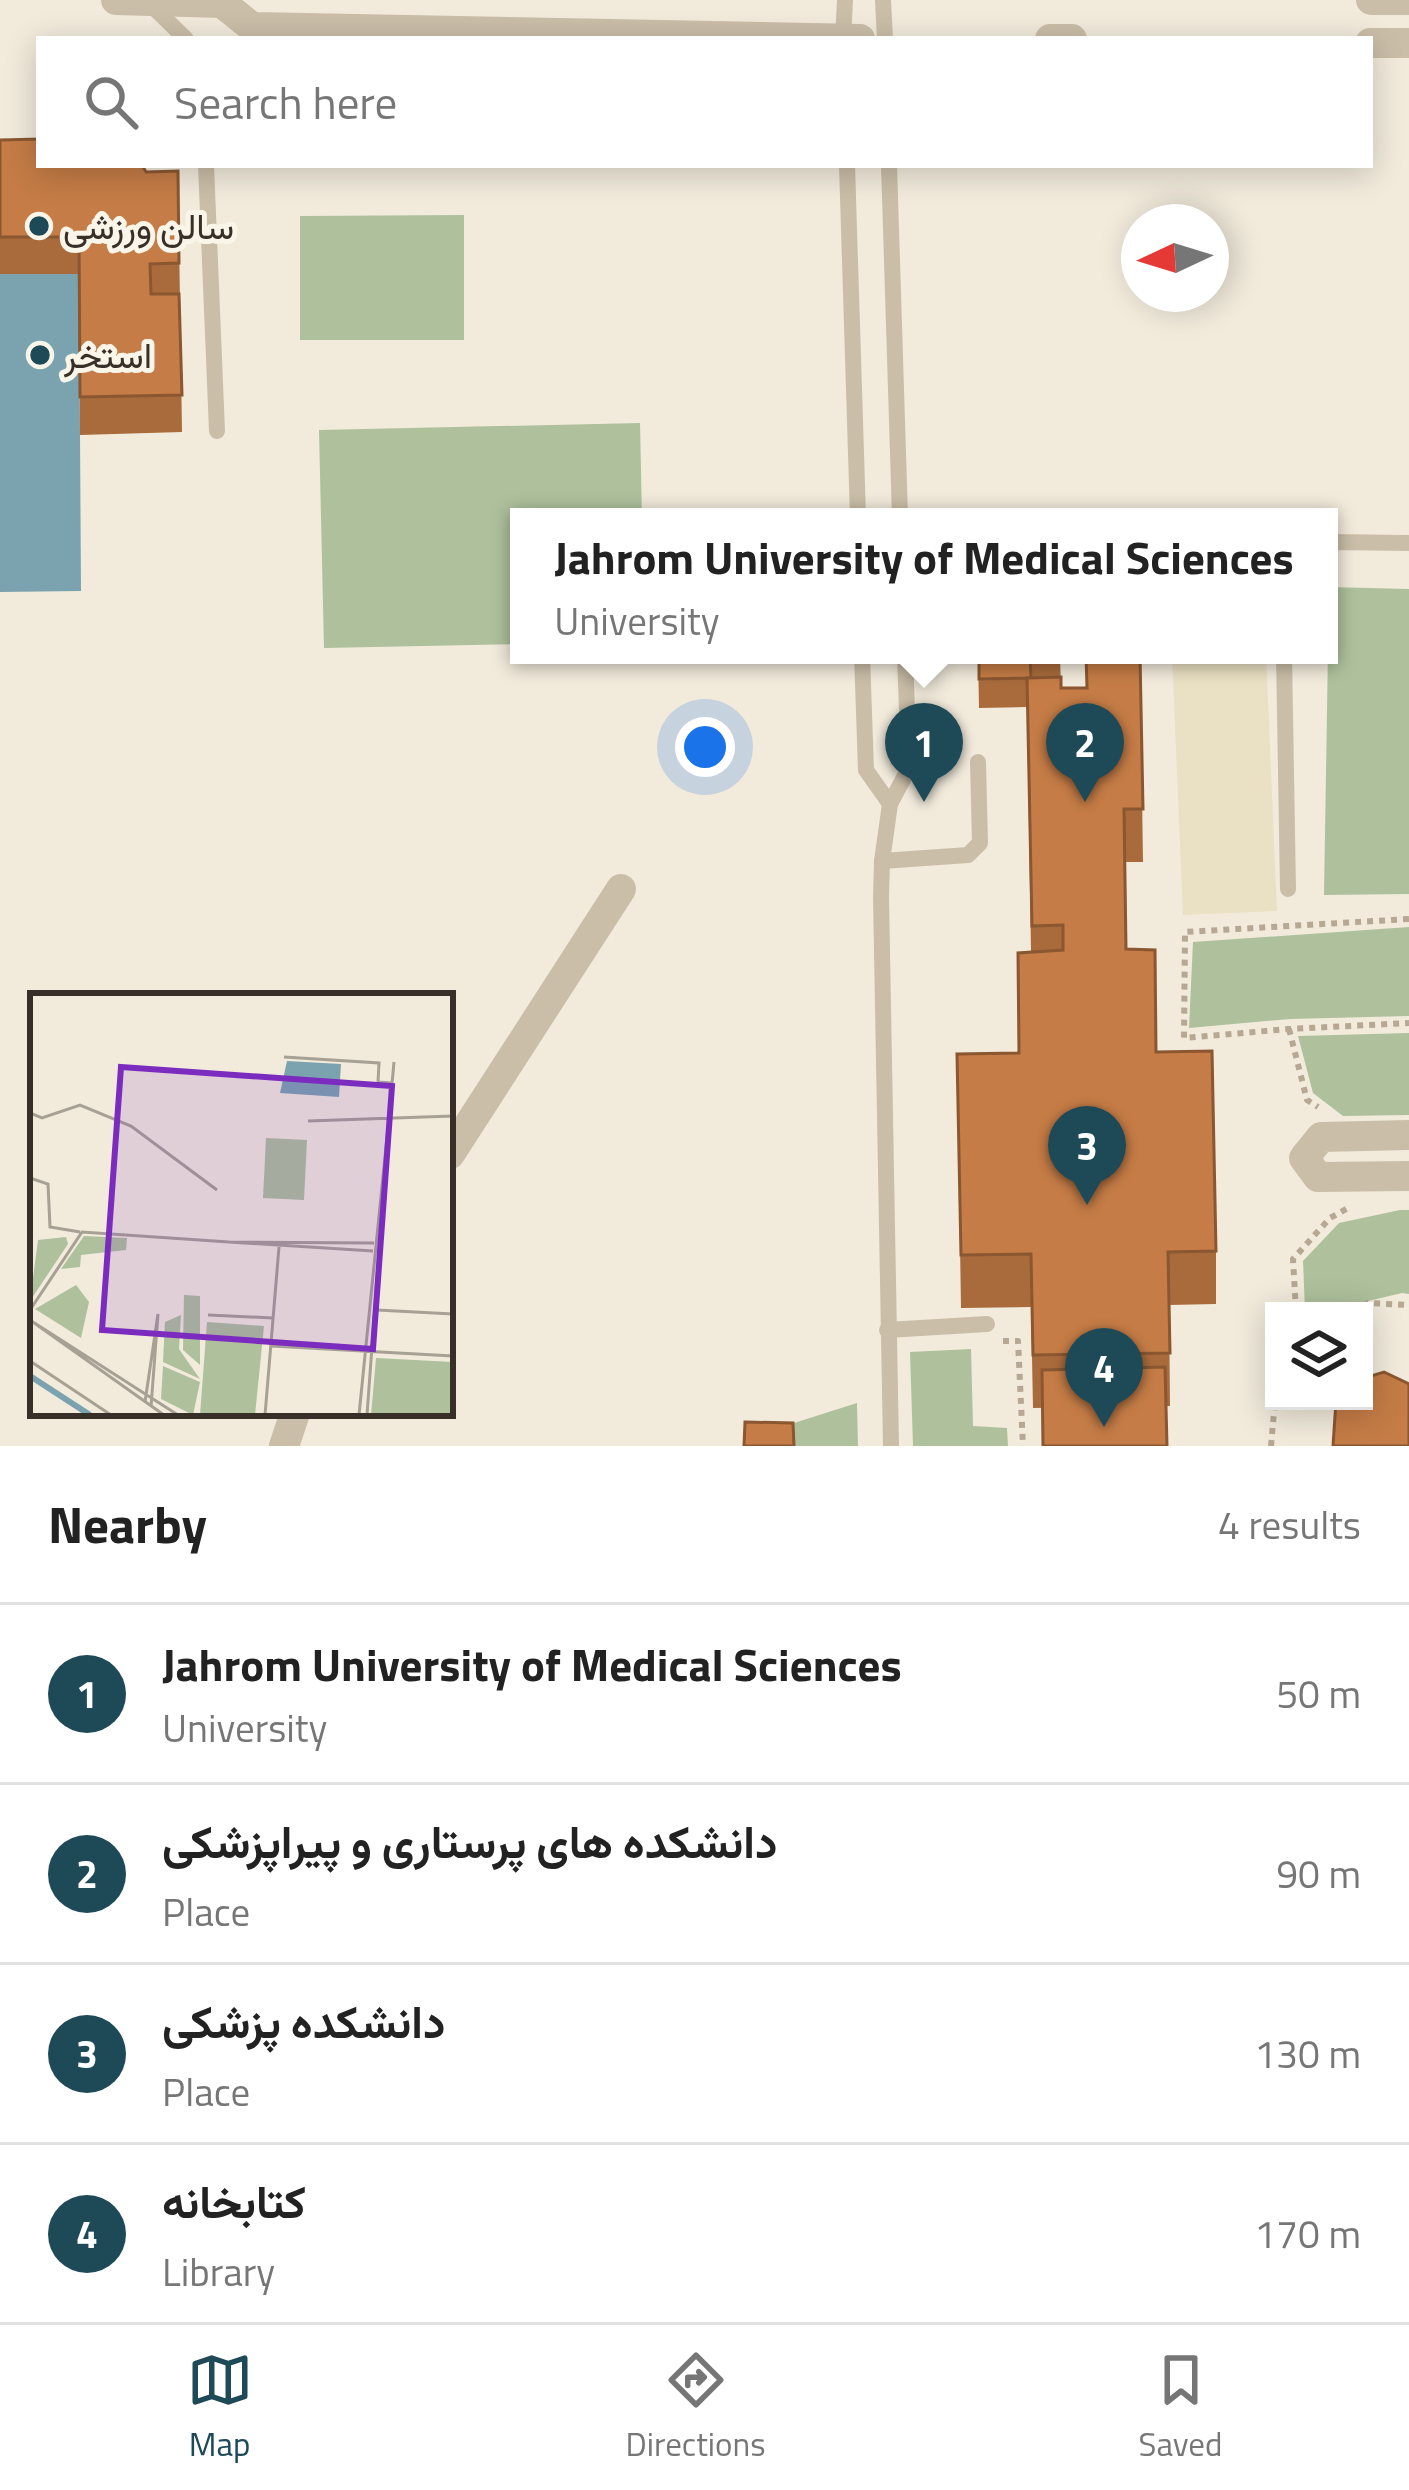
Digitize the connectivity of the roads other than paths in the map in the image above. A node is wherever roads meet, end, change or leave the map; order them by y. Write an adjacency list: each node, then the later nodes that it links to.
1 (116, 0): 2 (street)
2 (146, 0): 6 (street); 8 (lane)
3 (844, 0): 10 (lane)
4 (883, 0): 11 (lane)
5 (1371, 0): 7 (street)
6 (224, 1): 9 (street)
7 (1409, 1)
8 (184, 36)
9 (744, 36)
10 (843, 36)
11 (885, 36)
12 (1373, 43): 13 (street)
13 (1409, 43)
14 (206, 168): 17 (lane)
15 (847, 168): 18 (lane)
16 (889, 168): 19 (lane)
17 (217, 431)
18 (858, 508)
19 (900, 508)
20 (1338, 542): 21 (lane)
21 (1409, 543)
22 (862, 664): 26 (lane)
23 (905, 664): 26 (lane)
24 (1284, 664): 28 (lane)
25 (978, 762): 27 (lane)
26 (890, 804): 27 (lane)
27 (881, 861): 33 (lane)
28 (1288, 889)
29 (621, 890): 31 (street)
30 (1409, 1136): 32 (street)
31 (453, 1149)
32 (1409, 1176)
33 (887, 1330): 34 (lane); 37 (lane)
34 (990, 1332)
35 (294, 1416): 36 (street)
36 (284, 1446)
37 (891, 1446)

